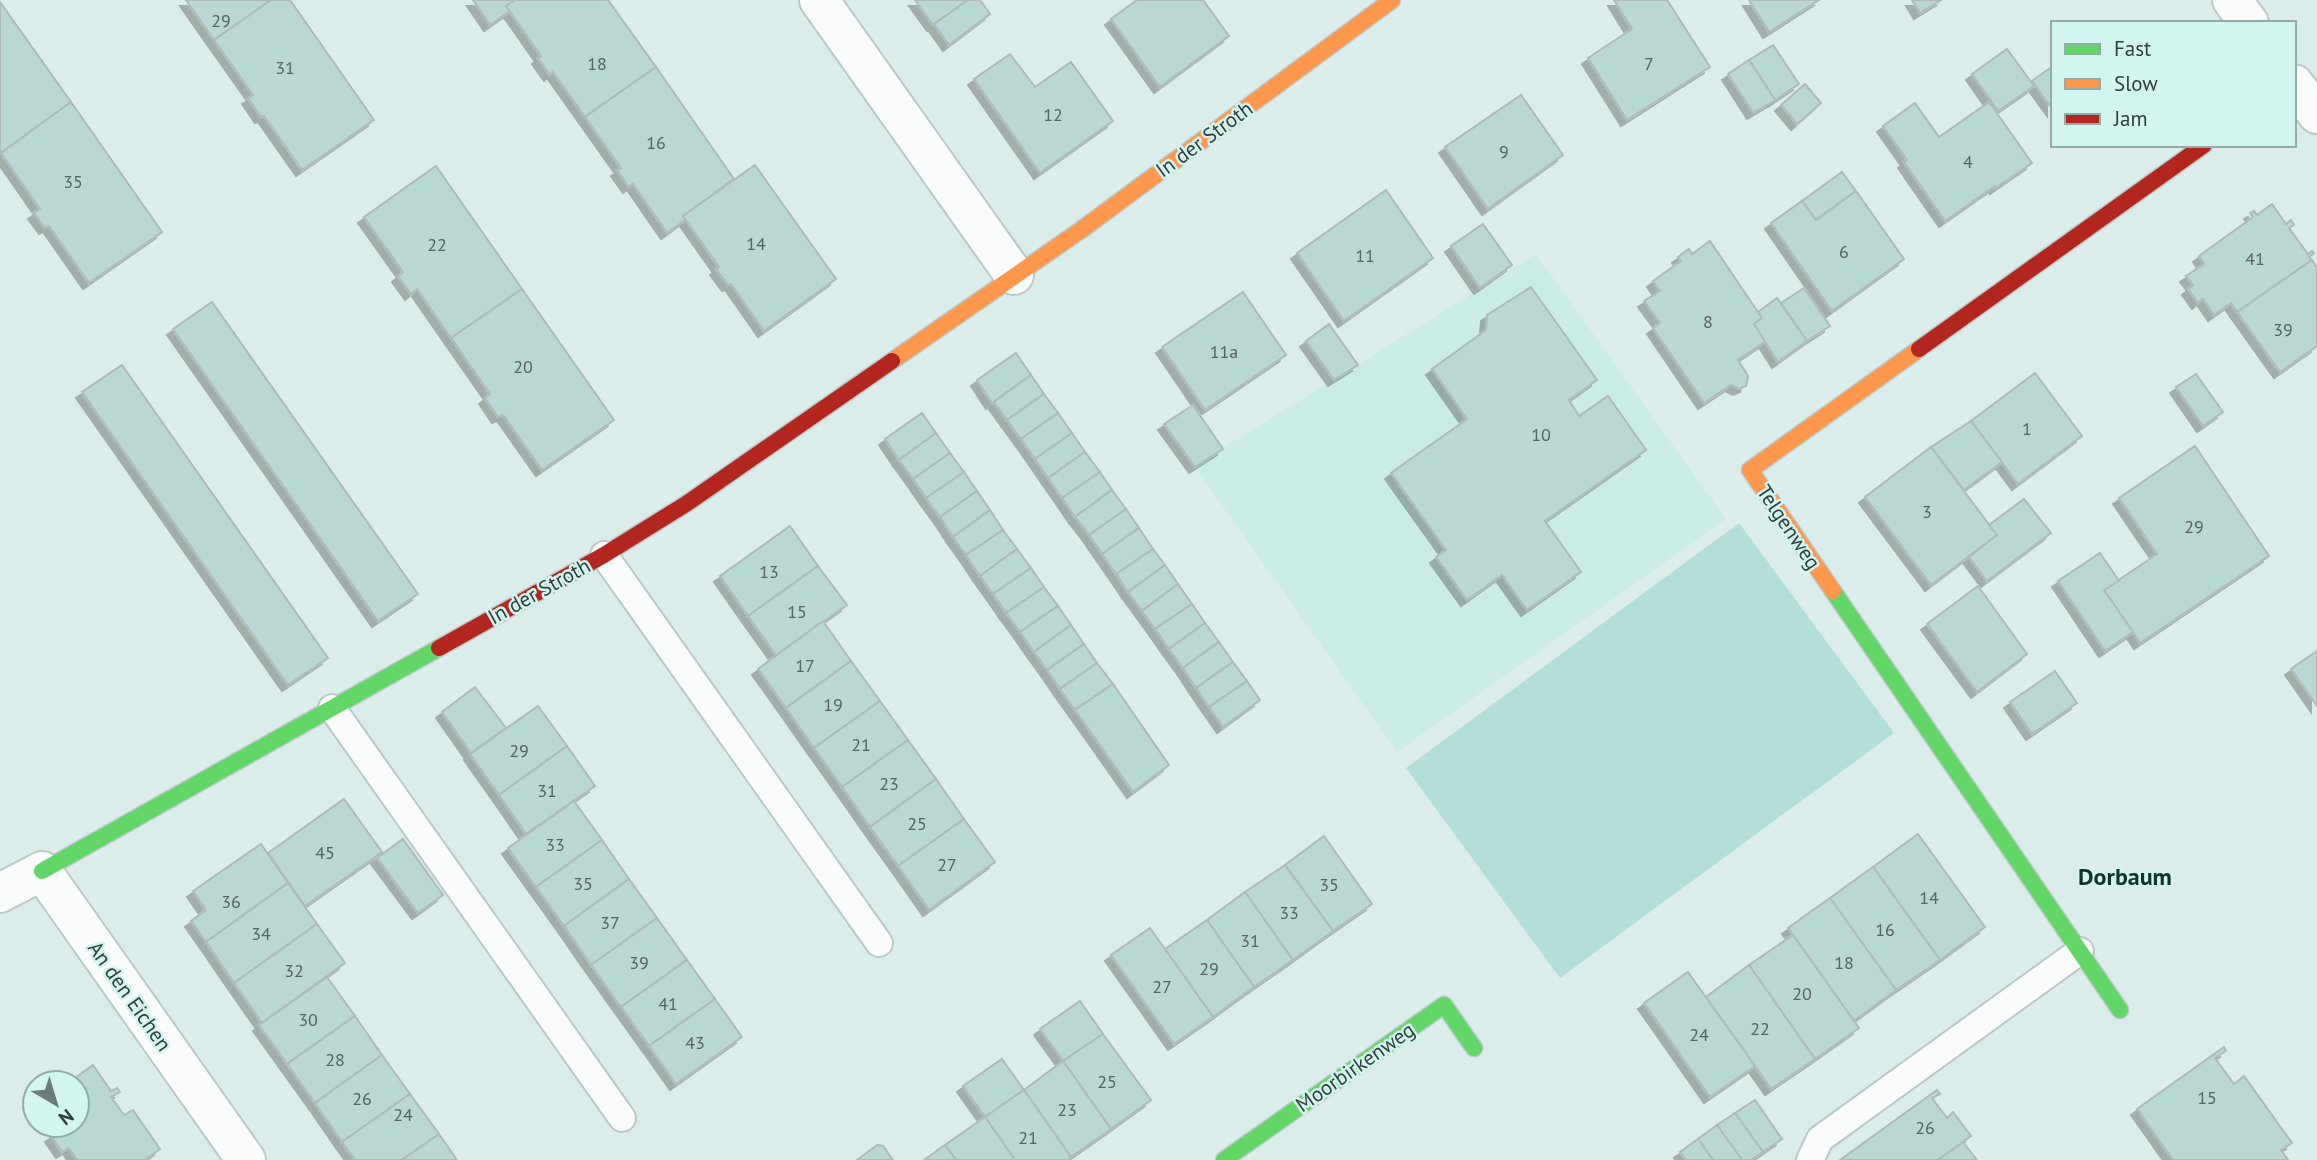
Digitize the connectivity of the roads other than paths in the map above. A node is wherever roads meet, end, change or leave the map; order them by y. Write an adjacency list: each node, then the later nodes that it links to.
1 (819, 0): 8 (street)
2 (1392, 0): 8 (street, In der Stroth)
3 (2232, 0): 4 (street)
4 (2248, 21)
5 (2296, 87): 6 (street)
6 (2317, 114)
7 (2201, 147): 14 (street, Telgenweg)
8 (1014, 275): 9 (street, In der Stroth)
9 (604, 555): 10 (street, In der Stroth); 13 (lane)
10 (332, 708): 11 (street, In der Stroth); 17 (lane)
11 (42, 870): 12 (street); 18 (street, An den Eichen)
12 (0, 893)
13 (879, 943)
14 (2080, 951): 15 (street, Telgenweg); 20 (lane)
15 (2120, 1010)
16 (1474, 1048): 19 (street, Moorbirkenweg)
17 (622, 1118)
18 (246, 1160)
19 (1224, 1160)
20 (1810, 1160)

